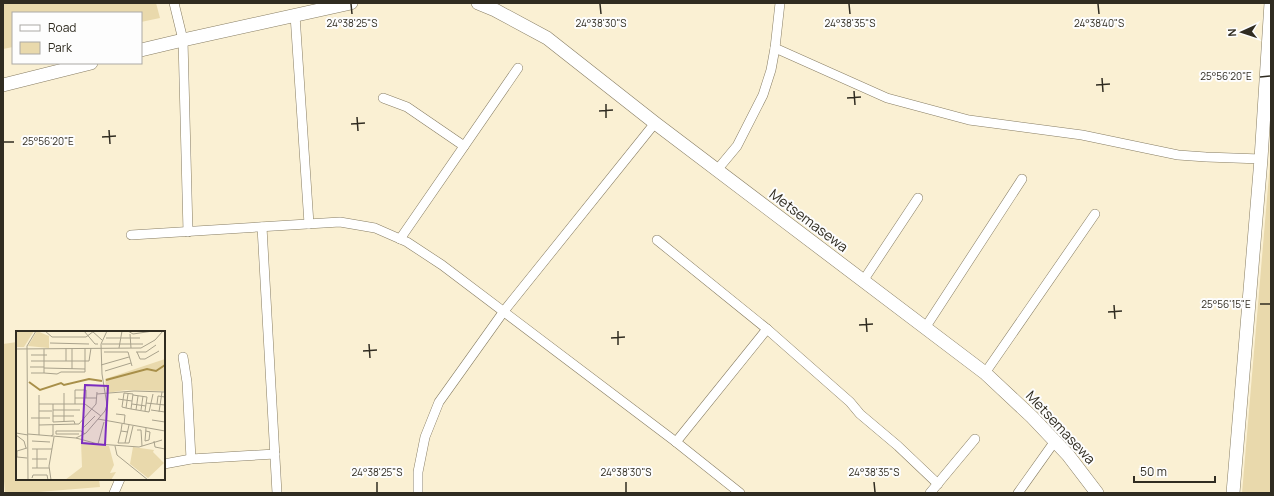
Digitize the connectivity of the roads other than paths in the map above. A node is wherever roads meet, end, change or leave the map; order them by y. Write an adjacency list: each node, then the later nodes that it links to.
1 (174, 3): 7 (street)
2 (351, 3): 6 (street)
3 (478, 3): 14 (street, Metsemasewa)
4 (780, 3): 8 (street)
5 (1271, 3): 16 (street)
6 (295, 15): 7 (street); 21 (street)
7 (183, 40): 9 (street); 23 (street)
8 (775, 48): 16 (street); 17 (street)
9 (142, 50)
10 (87, 64): 12 (street)
11 (518, 68): 15 (street)
12 (3, 85)
13 (383, 98): 15 (street)
14 (655, 123): 17 (street, Metsemasewa); 28 (street)
15 (464, 146): 25 (street)
16 (1261, 159): 48 (street)
17 (717, 170): 27 (street, Metsemasewa)
18 (1022, 179): 29 (street)
19 (918, 198): 27 (street)
20 (1095, 214): 32 (street)
21 (309, 224): 22 (street); 25 (street)
22 (262, 227): 23 (street); 36 (street)
23 (188, 232): 24 (street)
24 (132, 235)
25 (400, 239): 28 (street)
26 (657, 240): 30 (street)
27 (863, 281): 29 (street, Metsemasewa)
28 (504, 311): 35 (street); 43 (street)
29 (925, 328): 32 (street, Metsemasewa)
30 (767, 329): 35 (street); 40 (street)
31 (183, 357): 37 (street)
32 (985, 373): 34 (street, Metsemasewa)
33 (975, 439): 40 (street)
34 (1055, 441): 46 (street); 47 (street, Metsemasewa)
35 (676, 442): 44 (street)
36 (274, 454): 37 (street); 42 (street)
37 (191, 459): 38 (street)
38 (165, 464)
39 (120, 480): 41 (street)
40 (938, 484): 45 (street)
41 (114, 493)
42 (277, 493)
43 (418, 493)
44 (740, 493)
45 (930, 493)
46 (1018, 493)
47 (1097, 493)
48 (1233, 493)

